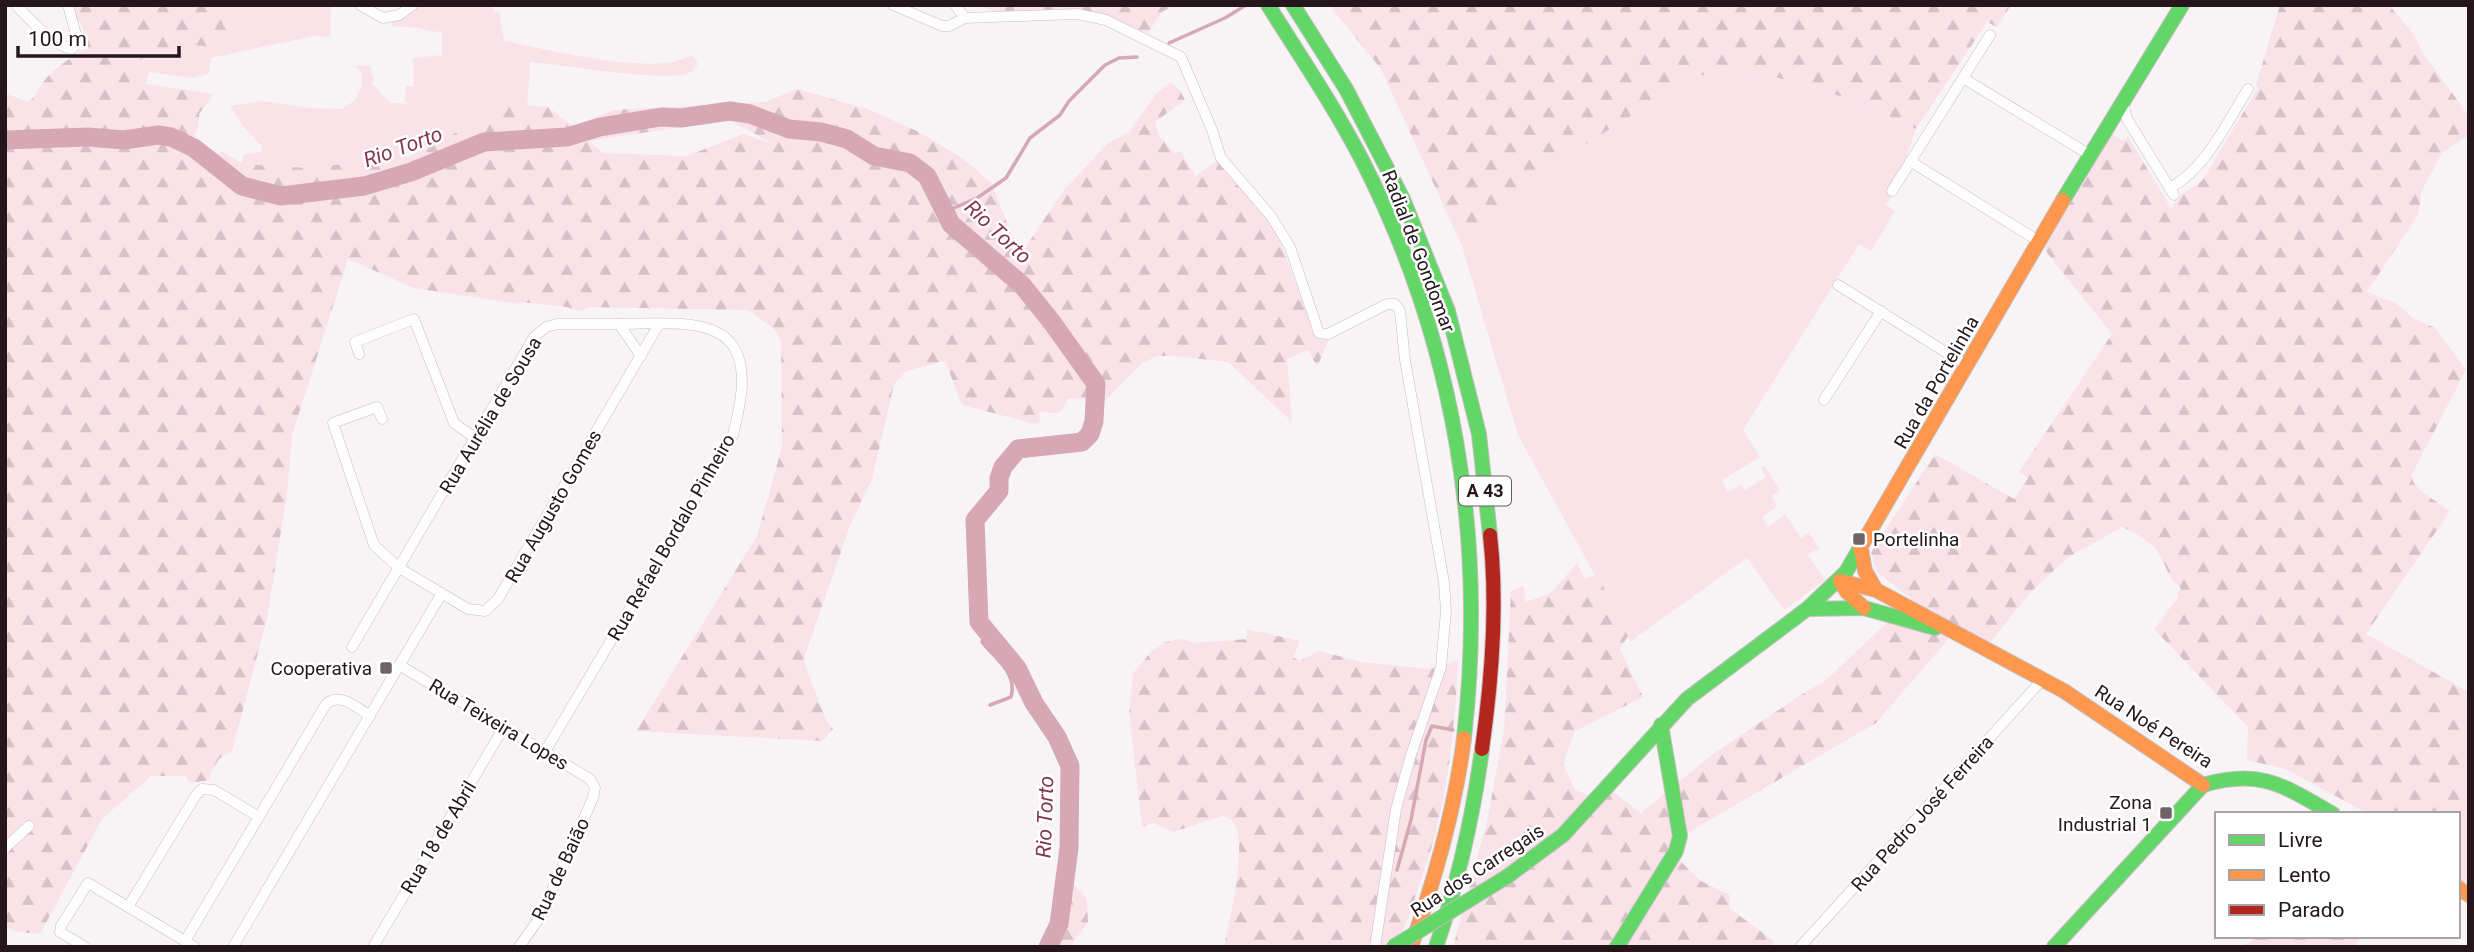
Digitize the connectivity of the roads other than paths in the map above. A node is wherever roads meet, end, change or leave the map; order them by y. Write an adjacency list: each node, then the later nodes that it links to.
1 (16, 5): 2 (street)
2 (68, 5)
3 (360, 5): 4 (street)
4 (413, 5)
5 (894, 5): 10 (street)
6 (955, 5): 10 (street)
7 (1268, 5): 58 (main road, Radial de Gondomar / A 43)
8 (1293, 5): 59 (main road, Radial de Gondomar / A 43)
9 (2182, 5): 14 (main road, Rua da Portelinha)
10 (965, 18): 56 (street)
11 (1990, 35): 12 (street)
12 (1963, 78): 15 (street); 16 (street)
13 (2248, 89): 14 (street)
14 (2123, 102): 15 (main road, Rua da Portelinha)
15 (2090, 155): 18 (main road, Rua da Portelinha)
16 (1910, 161): 17 (street); 18 (street)
17 (1892, 191)
18 (2040, 242): 25 (main road, Rua da Portelinha)
19 (1838, 285): 20 (street)
20 (1881, 311): 25 (street); 26 (street)
21 (619, 324): 22 (street, Rua Refael Bordalo Pinheiro); 24 (street); 28 (street, Rua Aurélia de Sousa)
22 (659, 324): 24 (street, Rua Augusto Gomes); 43 (street, Rua Refael Bordalo Pinheiro)
23 (359, 354): 28 (street)
24 (641, 356): 33 (street, Rua Augusto Gomes)
25 (1968, 366): 29 (main road, Rua da Portelinha)
26 (1824, 400)
27 (382, 419): 30 (street)
28 (475, 438): 30 (street, Rua Aurélia de Sousa)
29 (1860, 549): 31 (main road, Rua da Portelinha); 32 (main road)
30 (399, 568): 33 (street); 37 (street, Rua Aurélia de Sousa)
31 (1840, 581): 32 (main road, Rua Noé Pereira); 34 (main road); 35 (main road, Rua da Portelinha)
32 (1877, 590): 36 (main road, Rua Noé Pereira)
33 (442, 593): 38 (street)
34 (1864, 608): 35 (main road, Rua Noé Pereira); 36 (main road, Rua Noé Pereira)
35 (1807, 610): 41 (main road, Rua da Portelinha)
36 (1960, 635): 39 (main road, Rua Noé Pereira)
37 (352, 647)
38 (399, 665): 40 (street); 42 (street, Rua Teixeira Lopes)
39 (2043, 679): 44 (main road, Rua Noé Pereira); 61 (street, Rua Pedro José Ferreira)
40 (370, 716): 47 (street); 53 (street)
41 (1661, 725): 57 (main road, Rua dos Carregais, bridge); 60 (main road)
42 (504, 727): 43 (street, Rua Teixeira Lopes); 54 (street, Rua 18 de Abril)
43 (546, 750): 45 (street, Rua Teixeira Lopes)
44 (2203, 785): 46 (main road, Rua Noé Pereira); 62 (main road)
45 (595, 788): 55 (street, Rua de Baião)
46 (2329, 812)
47 (259, 817): 50 (street); 51 (street)
48 (29, 826): 49 (street)
49 (5, 848)
50 (128, 907): 51 (street); 52 (street)
51 (190, 944)
52 (85, 947)
53 (233, 947)
54 (373, 947)
55 (519, 947)
56 (1375, 947)
57 (1393, 947)
58 (1411, 947)
59 (1436, 947)
60 (1617, 947)
61 (1800, 947)
62 (2054, 947)

